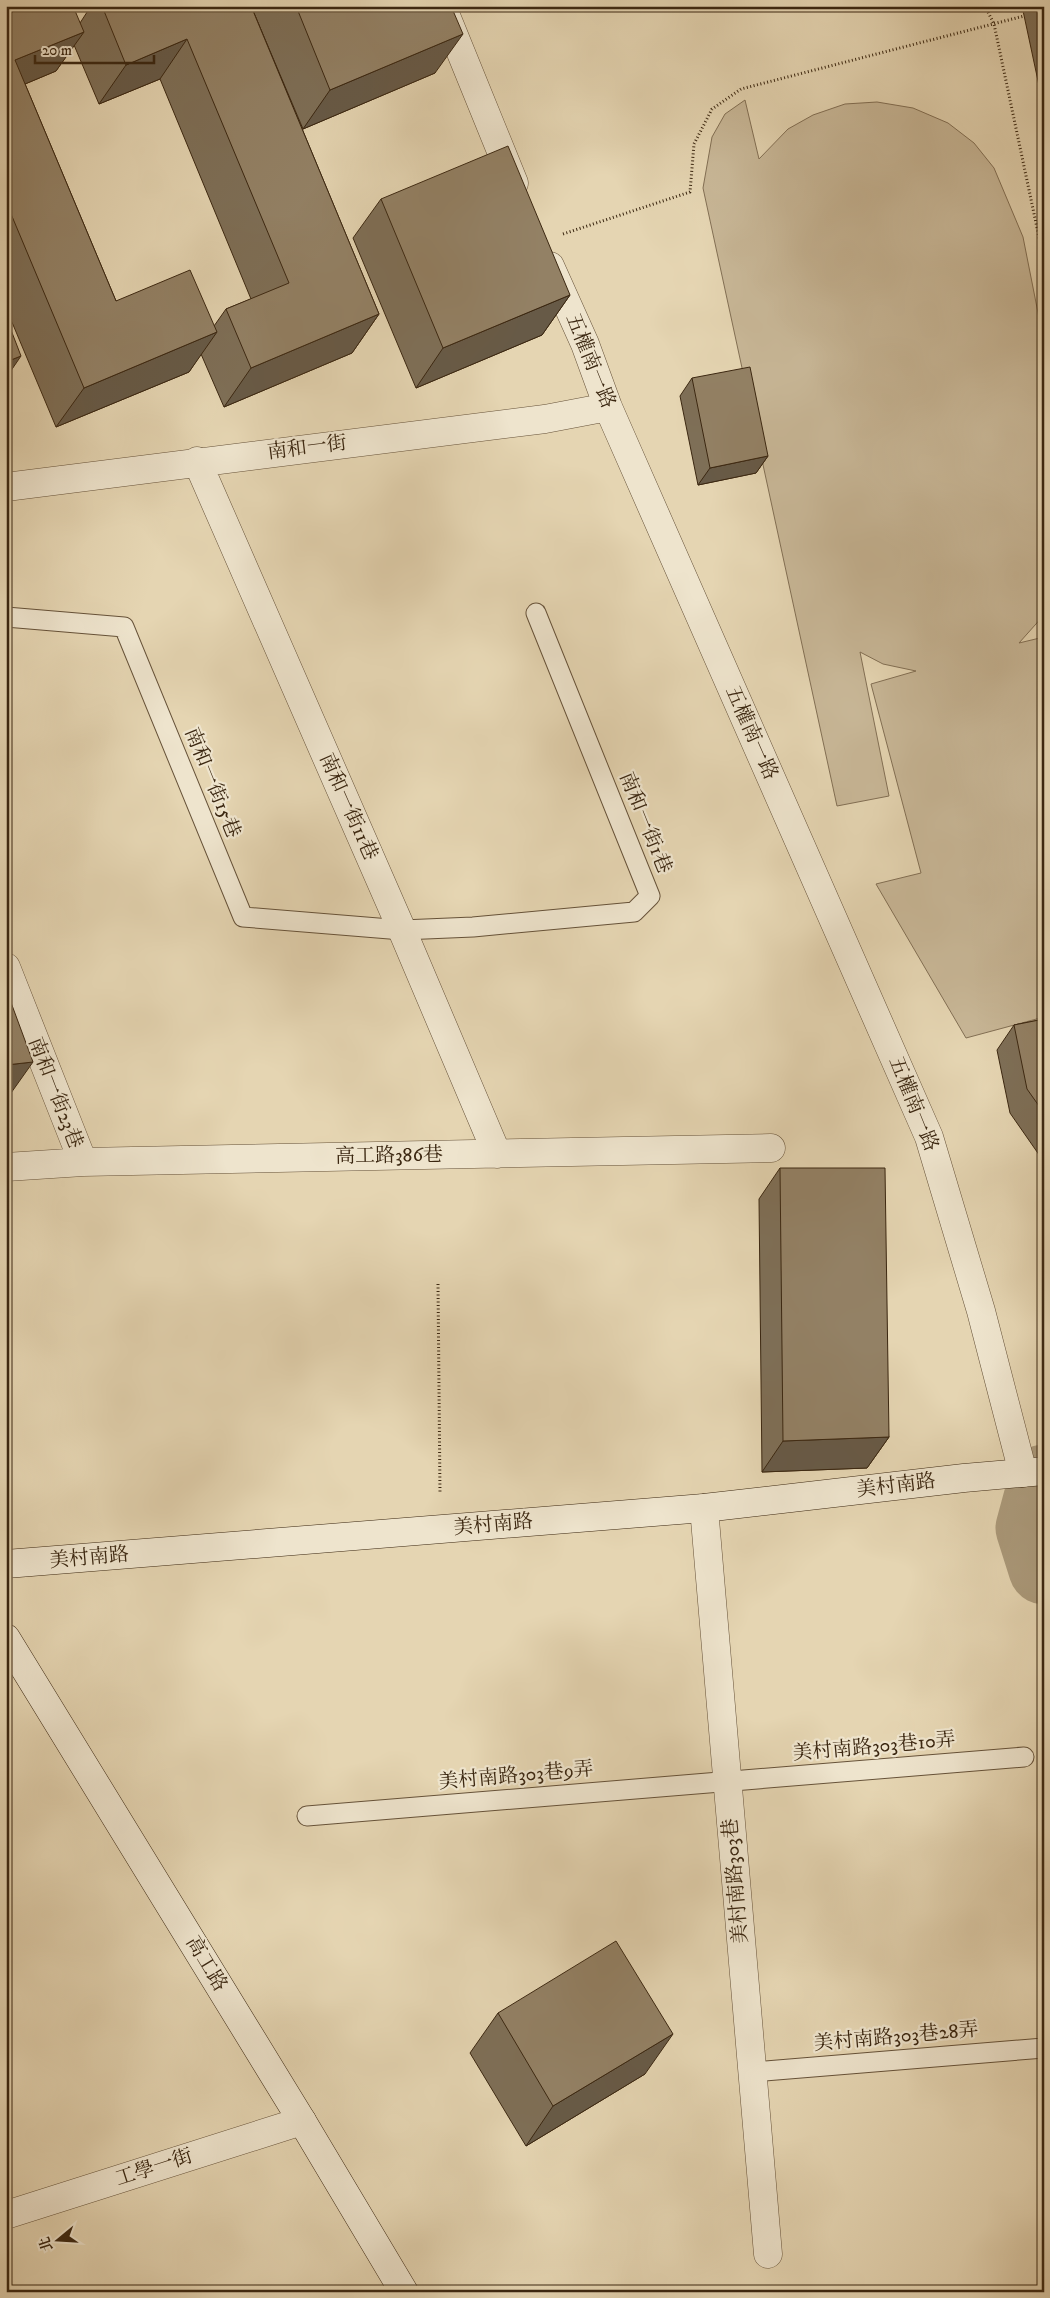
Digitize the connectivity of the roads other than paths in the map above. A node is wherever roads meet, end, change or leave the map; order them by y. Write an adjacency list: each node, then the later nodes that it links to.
1 (442, 6): 2 (street)
2 (524, 206)
3 (539, 242): 4 (street, 五權南一路)
4 (608, 407): 5 (street, 南和一街); 15 (street, 五權南一路)
5 (197, 462): 6 (street, 南和一街); 9 (street, 南和一街11巷)
6 (6, 487)
7 (536, 613): 9 (lane, 南和一街1巷)
8 (6, 617): 9 (lane, 南和一街15巷)
9 (402, 930): 12 (street, 南和一街11巷)
10 (6, 967): 13 (street, 南和一街23巷)
11 (771, 1148): 12 (street, 高工路386巷)
12 (497, 1154): 13 (street, 高工路386巷)
13 (82, 1162): 14 (street, 高工路386巷)
14 (6, 1167)
15 (1033, 1472): 16 (street, 美村南路)
16 (704, 1508): 17 (street, 美村南路); 20 (street, 美村南路303巷)
17 (6, 1564)
18 (6, 1638): 24 (street, 高工路)
19 (1024, 1757): 20 (lane, 美村南路303巷10弄)
20 (728, 1782): 21 (lane, 美村南路303巷9弄); 23 (street, 美村南路303巷)
21 (308, 1816)
22 (1044, 2048): 23 (lane, 美村南路303巷28弄)
23 (752, 2072): 26 (street, 美村南路303巷)
24 (302, 2121): 25 (street, 工學一街); 27 (street, 高工路)
25 (6, 2215)
26 (768, 2254)
27 (404, 2292)

